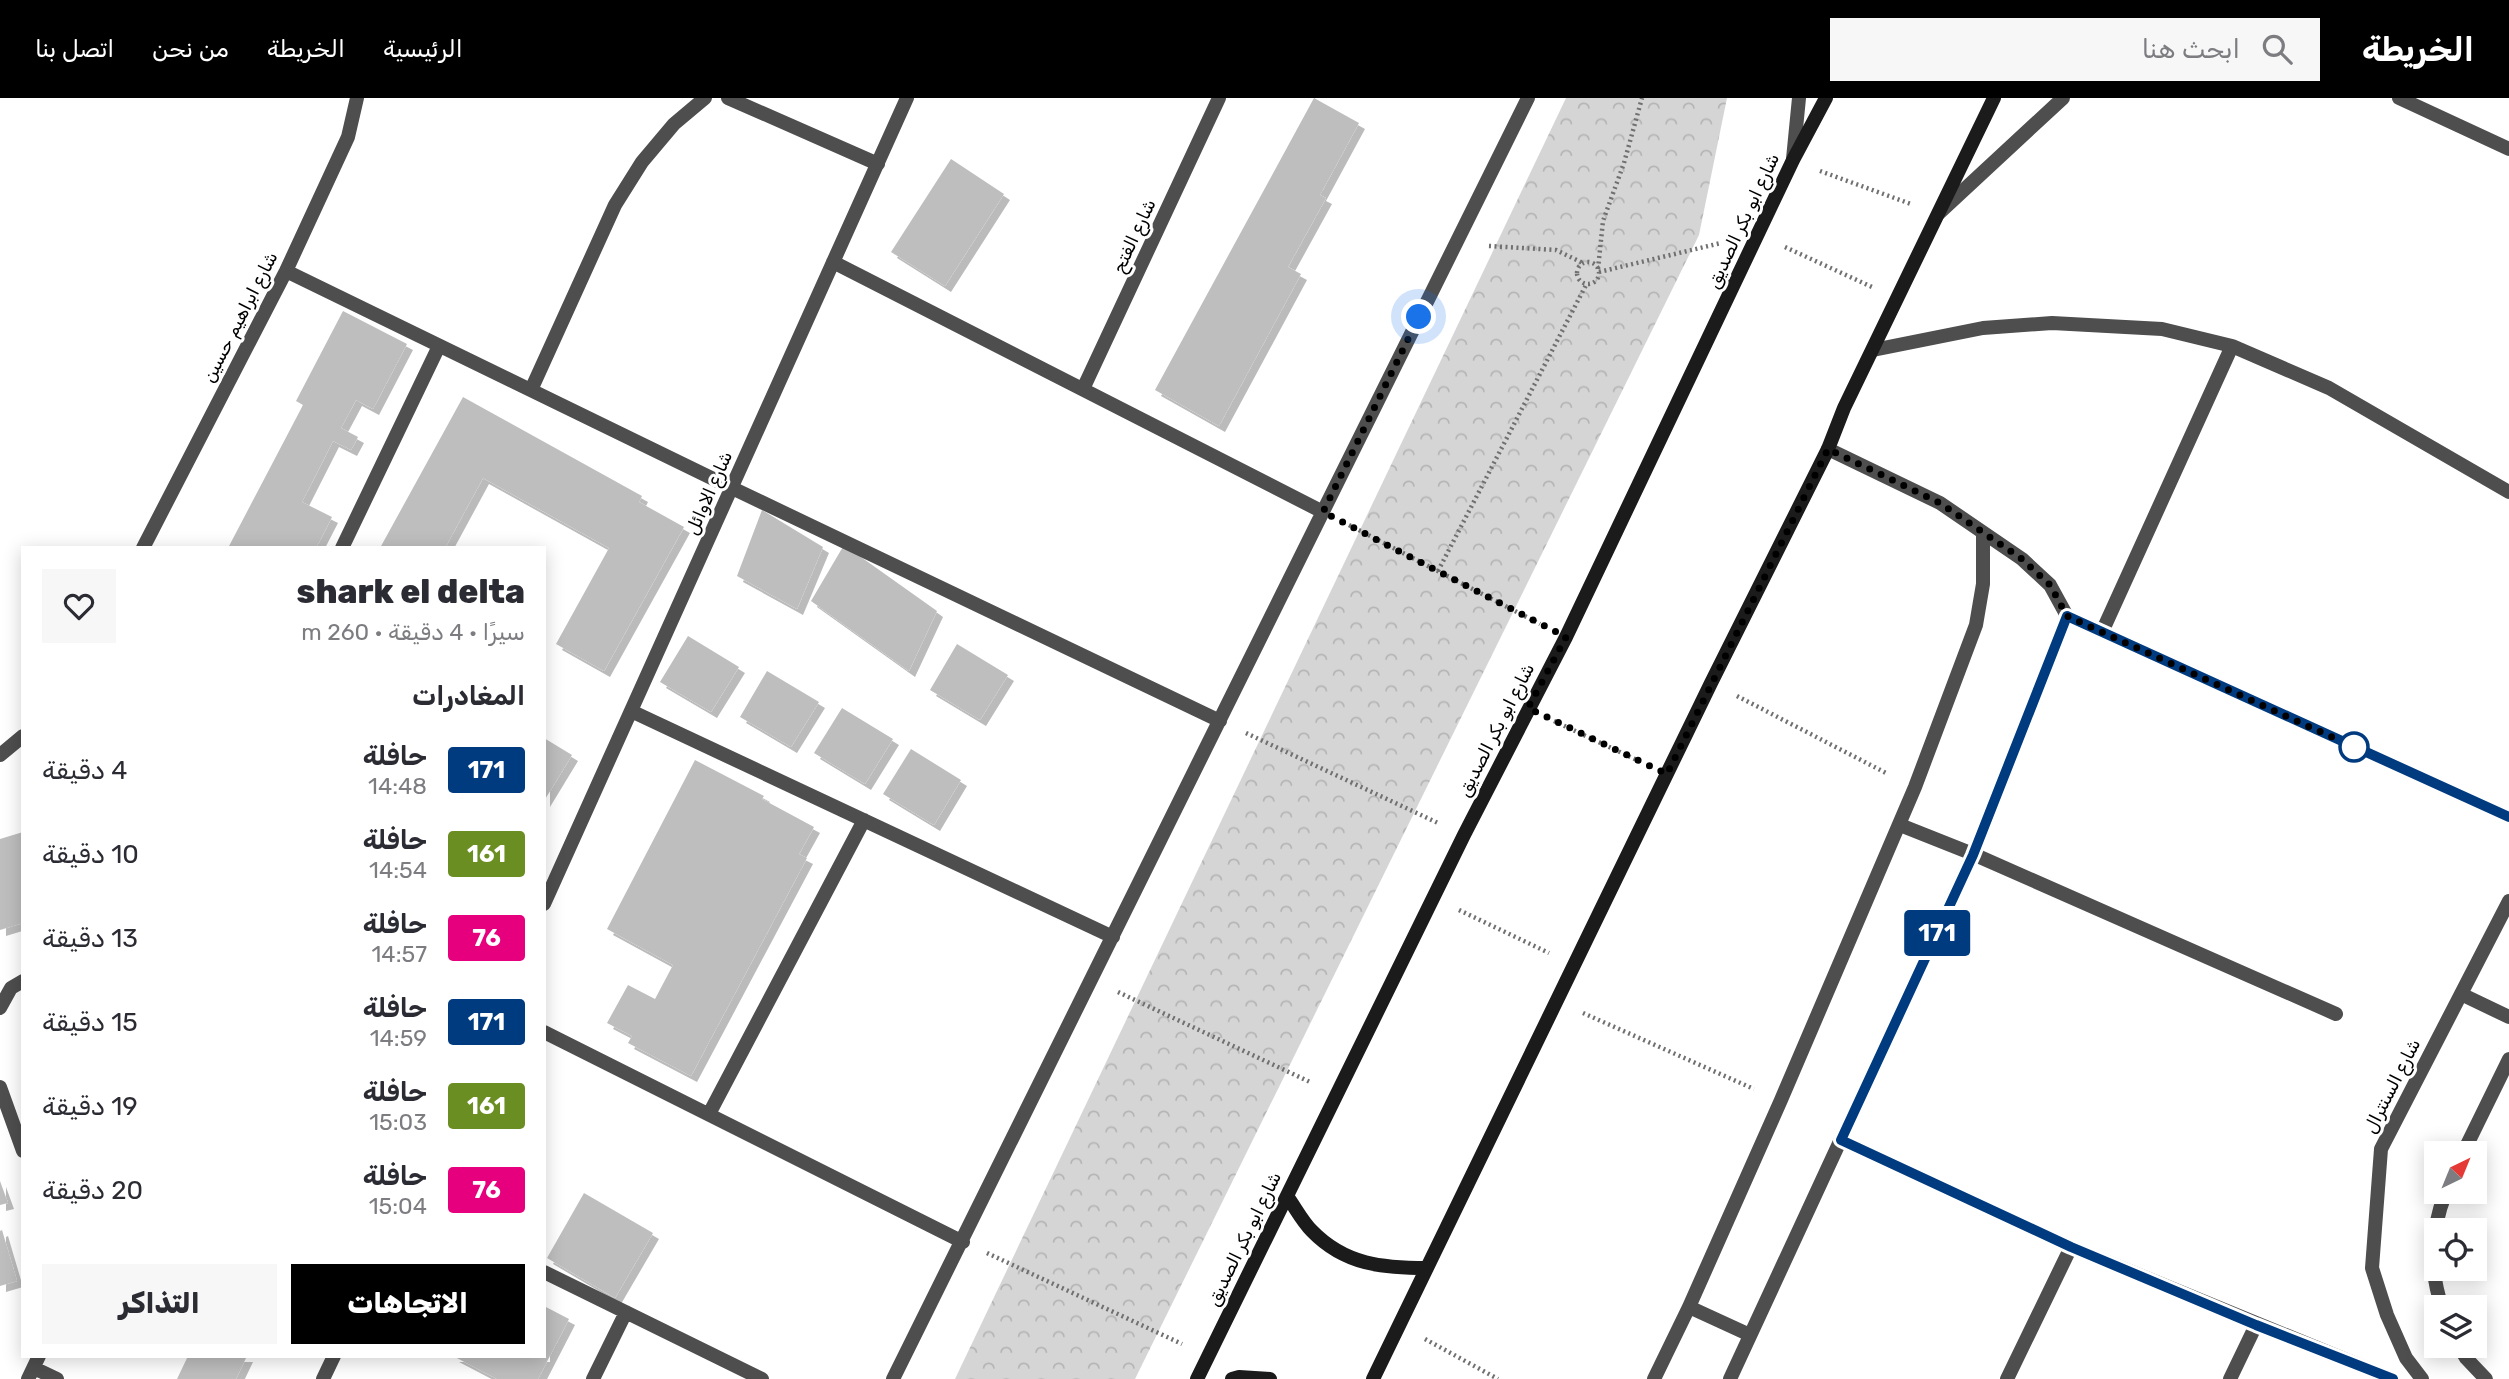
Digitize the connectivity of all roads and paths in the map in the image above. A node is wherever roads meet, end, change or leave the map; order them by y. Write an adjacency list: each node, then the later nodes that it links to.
1 (356, 98): 21 (street, شارع ابراهيم حسين)
2 (705, 98): 27 (street)
3 (728, 98): 15 (street)
4 (907, 98): 15 (street, شارع الاوائل)
5 (1219, 98): 26 (street, شارع الفتح)
6 (1528, 98): 17 (street)
7 (1642, 98): 20 (path)
8 (1799, 98): 14 (street)
9 (1826, 98): 14 (main road, شارع ابو بكر الصديق)
10 (1994, 98): 16 (main road)
11 (2063, 98): 16 (street)
12 (2399, 98): 13 (street)
13 (2509, 149)
14 (1793, 160): 16 (path); 38 (main road, شارع ابو بكر الصديق)
15 (878, 164): 18 (street, شارع الاوائل)
16 (1938, 214): 25 (main road)
17 (1454, 244): 19 (path); 31 (street)
18 (833, 262): 26 (street); 29 (street, شارع الاوائل)
19 (1583, 263): 20 (path); 22 (path)
20 (1598, 269): 22 (path)
21 (286, 271): 23 (street); 33 (street, شارع ابراهيم حسين)
22 (1586, 285): 35 (path)
23 (439, 346): 27 (street); 34 (street)
24 (2232, 346): 25 (street); 30 (street); 37 (street)
25 (1873, 350): 28 (main road)
26 (1083, 389): 31 (street)
27 (531, 390): 29 (street)
28 (1828, 449): 32 (street); 39 (main road)
29 (732, 488): 41 (street, شارع الاوائل); 42 (street)
30 (2509, 492)
31 (1323, 512): 35 (path); 42 (street)
32 (1983, 533): 36 (street); 46 (street)
33 (144, 546)
34 (343, 546)
35 (1438, 571): 38 (path)
36 (2067, 616): 37 (street); 51 (street)
37 (2102, 632): 47 (street)
38 (1566, 637): 40 (main road, شارع ابو بكر الصديق)
39 (1711, 682): 45 (main road); 46 (path)
40 (1528, 708): 45 (path); 50 (main road, شارع ابو بكر الصديق)
41 (631, 711): 48 (street); 53 (street, شارع الاوائل)
42 (1220, 721): 50 (path); 55 (street)
43 (21, 738): 44 (street)
44 (0, 755)
45 (1667, 774): 56 (main road)
46 (1915, 787): 49 (street)
47 (2509, 817)
48 (864, 820): 55 (street); 69 (street)
49 (1900, 825): 51 (street); 68 (street)
50 (1464, 835): 52 (main road, شارع ابو بكر الصديق)
51 (1973, 855): 62 (street); 70 (street)
52 (1433, 898): 56 (path); 67 (main road, شارع ابو بكر الصديق)
53 (546, 900)
54 (2509, 901): 59 (street, شارع السنترال)
55 (1113, 937): 57 (street)
56 (1574, 965): 60 (main road)
57 (1092, 980): 67 (path); 75 (street)
58 (21, 982): 61 (street)
59 (2461, 994): 63 (street); 104 (street, شارع السنترال)
60 (1557, 1001): 68 (path); 77 (main road)
61 (0, 1007)
62 (2336, 1014)
63 (2509, 1017)
64 (546, 1033): 69 (street)
65 (2509, 1059): 71 (street)
66 (0, 1087): 72 (street)
67 (1336, 1095): 73 (main road, شارع ابو بكر الصديق)
68 (1781, 1100): 80 (street)
69 (709, 1114): 75 (street)
70 (1841, 1140): 76 (street); 84 (street)
71 (2469, 1141)
72 (21, 1145)
73 (1287, 1196): 77 (main road); 85 (main road, شارع ابو بكر الصديق)
74 (2441, 1204): 79 (street)
75 (963, 1242): 85 (path); 93 (street)
76 (2071, 1247): 83 (street); 101 (street)
77 (1427, 1268): 82 (main road)
78 (546, 1273): 81 (street)
79 (2438, 1295)
80 (1689, 1307): 84 (street); 99 (street)
81 (626, 1312): 91 (street); 92 (street)
82 (1400, 1325): 97 (main road); 98 (path)
83 (2256, 1325): 102 (street); 103 (street)
84 (1750, 1335): 100 (street)
85 (1208, 1357): 94 (main road, شارع ابو بكر الصديق)
86 (333, 1358): 90 (street)
87 (2466, 1358): 105 (street)
88 (34, 1368): 89 (street)
89 (57, 1379)
90 (323, 1379)
91 (593, 1379)
92 (762, 1379)
93 (893, 1379)
94 (1197, 1379)
95 (1231, 1379): 96 (main road)
96 (1270, 1379)
97 (1373, 1379)
98 (1498, 1379)
99 (1654, 1379)
100 (1730, 1379)
101 (2007, 1379)
102 (2230, 1379)
103 (2393, 1379)
104 (2422, 1379)
105 (2486, 1379)

